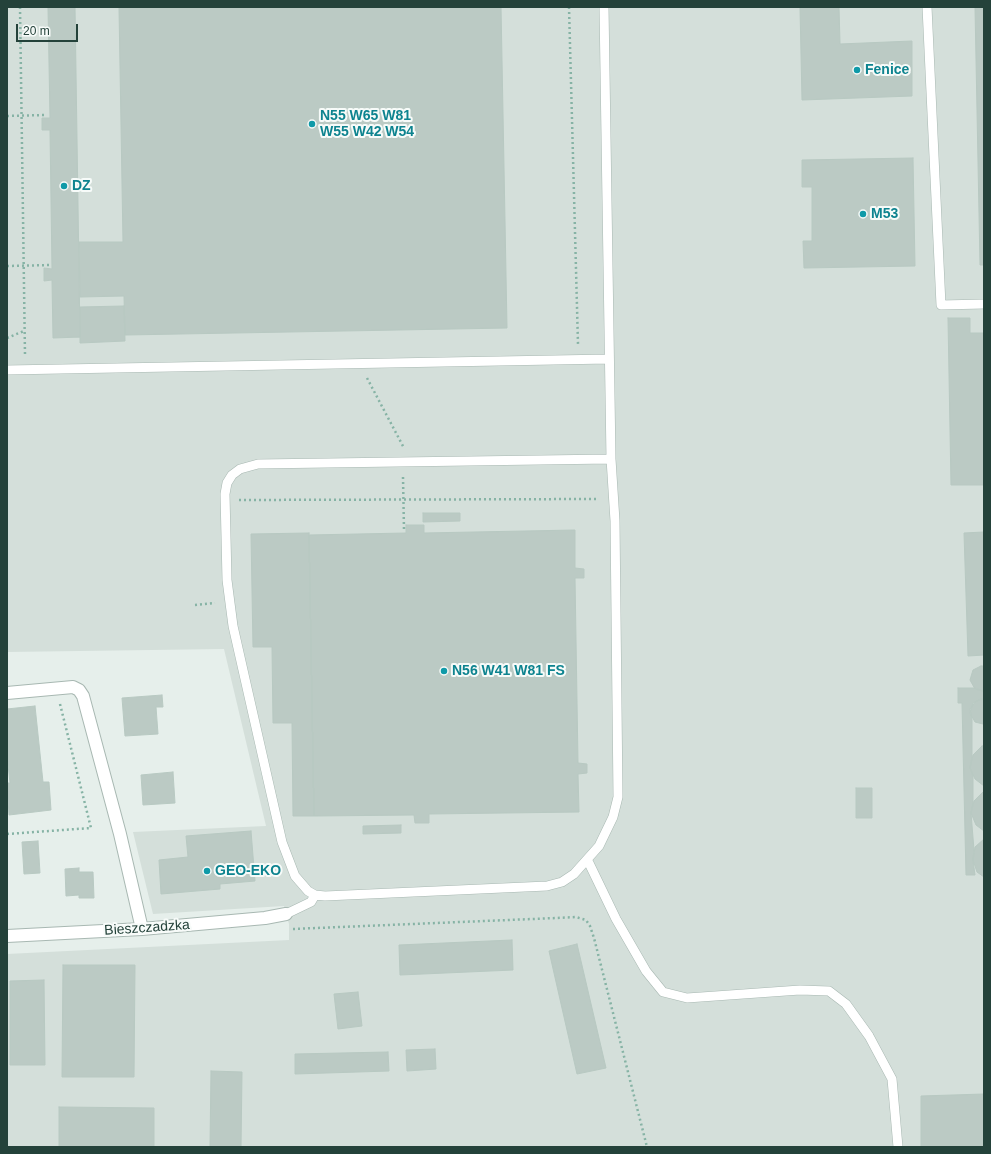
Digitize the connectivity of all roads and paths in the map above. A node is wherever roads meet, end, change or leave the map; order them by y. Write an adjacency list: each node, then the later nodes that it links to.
1 (20, 7): 5 (path)
2 (569, 7): 15 (path)
3 (604, 7): 14 (lane)
4 (927, 7): 11 (lane)
5 (22, 115): 6 (path); 7 (path); 10 (path)
6 (44, 115)
7 (7, 116)
8 (52, 265): 10 (path)
9 (7, 266): 10 (path)
10 (24, 266): 12 (path)
11 (984, 304)
12 (24, 331): 13 (path); 18 (path)
13 (7, 338)
14 (609, 359): 15 (lane); 19 (lane)
15 (578, 360): 16 (lane)
16 (367, 364): 18 (lane); 20 (path)
17 (7, 370): 18 (lane)
18 (25, 370)
19 (611, 459): 20 (lane); 28 (lane)
20 (403, 463): 21 (path); 29 (lane)
21 (403, 499): 22 (path); 23 (path); 24 (path)
22 (600, 499)
23 (239, 500)
24 (404, 530)
25 (7, 693): 32 (street)
26 (58, 700): 27 (path)
27 (7, 834)
28 (588, 861): 29 (lane); 35 (lane)
29 (315, 895): 30 (lane)
30 (286, 914): 31 (street, Bieszczadzka)
31 (265, 918): 32 (street, Bieszczadzka); 34 (path)
32 (142, 929): 33 (street, Bieszczadzka)
33 (7, 936)
34 (647, 1147)
35 (898, 1147)

